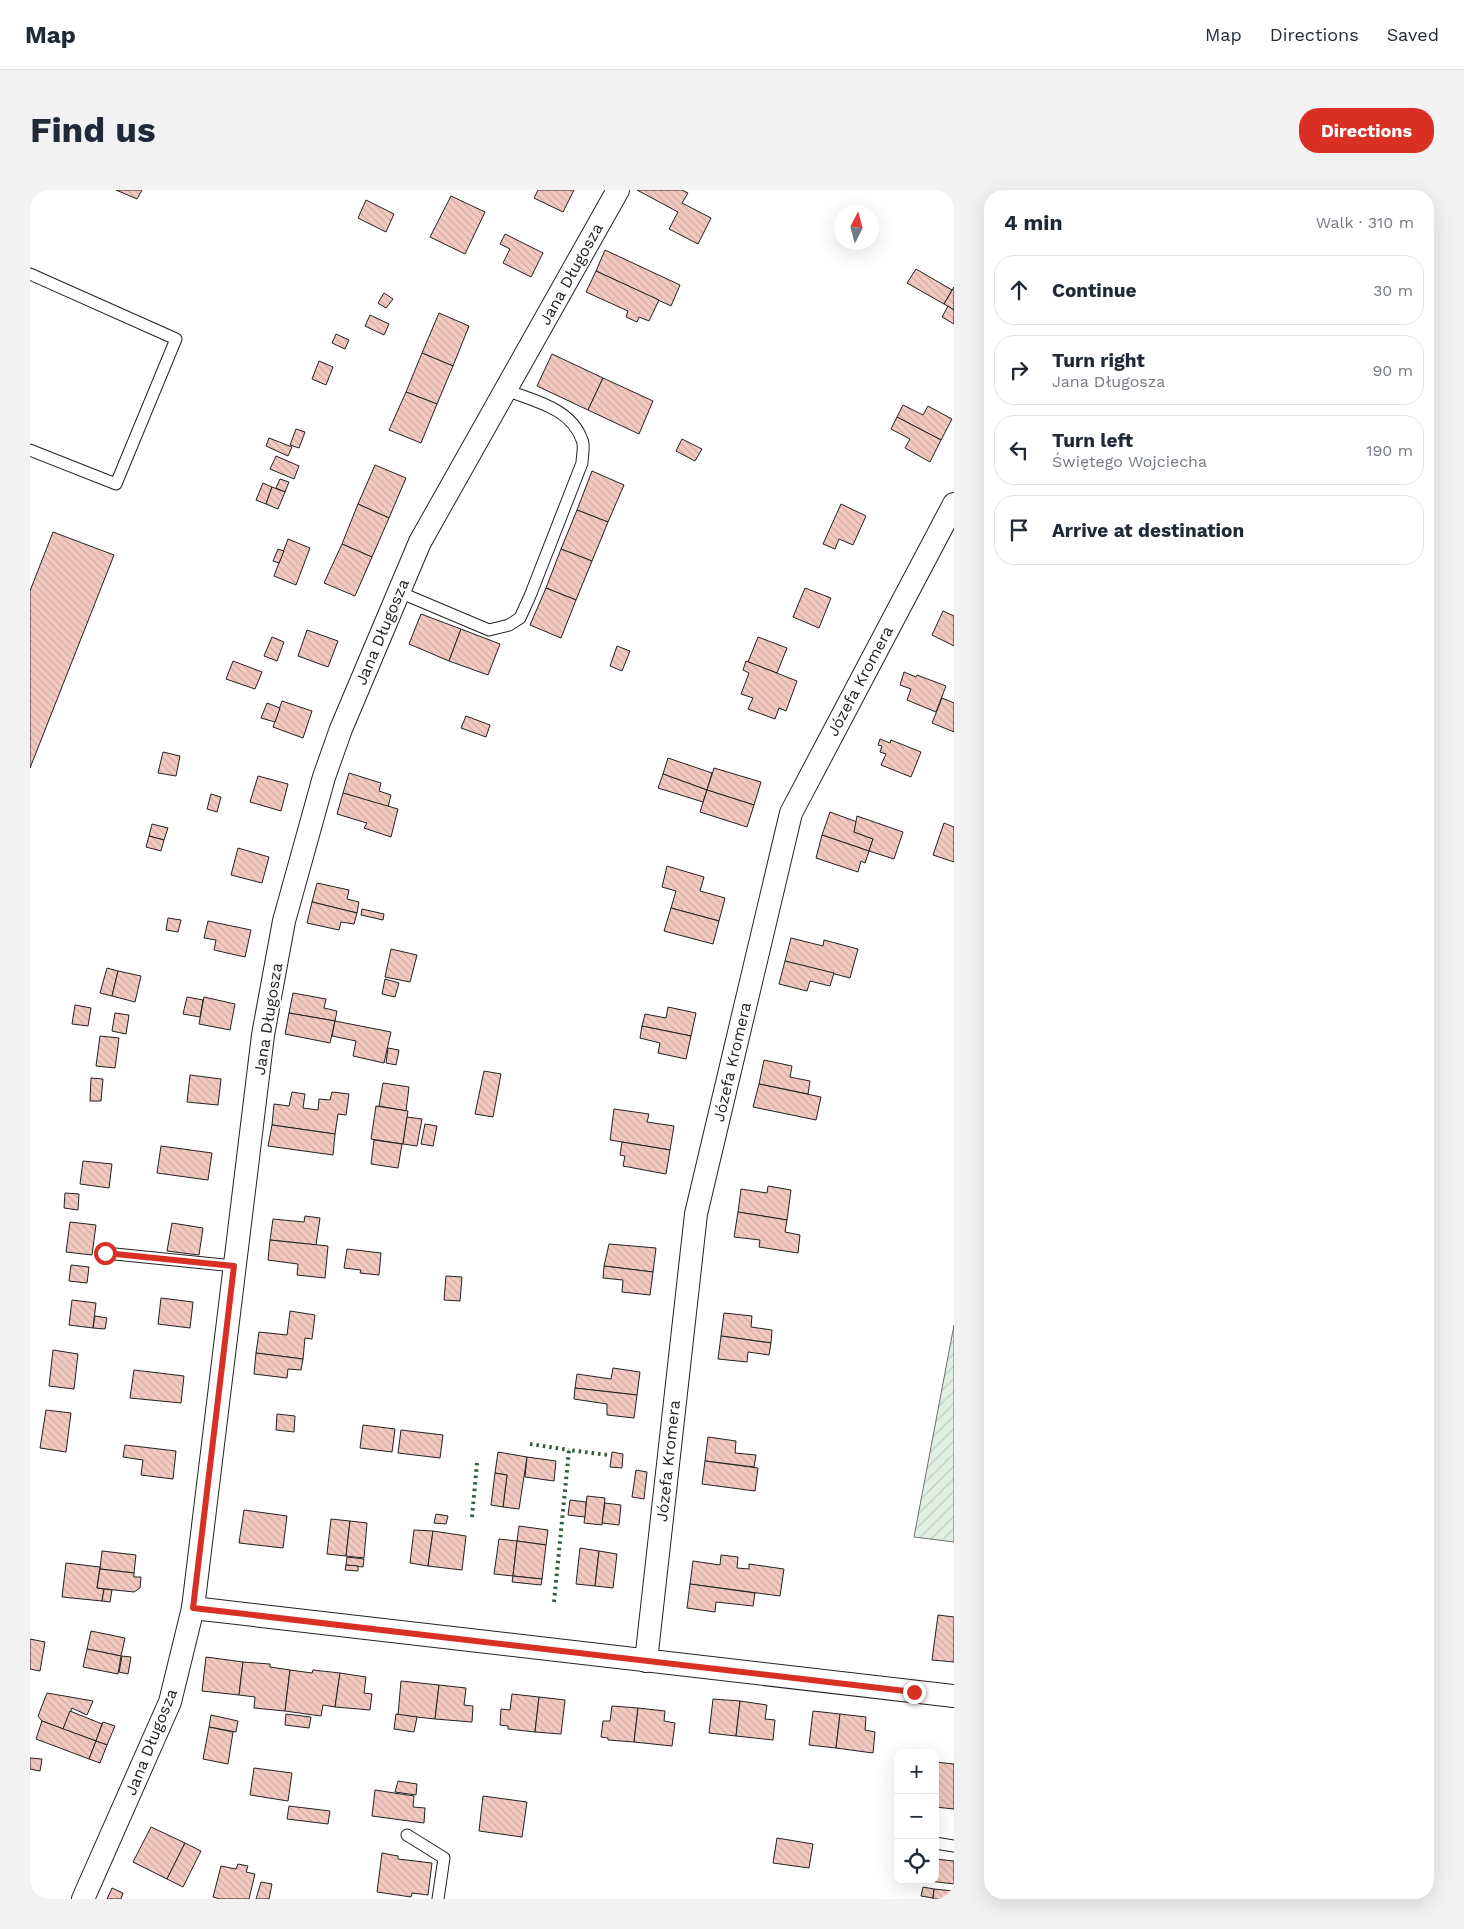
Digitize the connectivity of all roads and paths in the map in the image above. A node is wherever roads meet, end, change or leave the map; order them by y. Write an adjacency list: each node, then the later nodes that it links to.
1 (618, 190): 3 (street, Jana Długosza)
2 (30, 274): 4 (lane)
3 (506, 390): 6 (street, Jana Długosza); 6 (lane)
4 (30, 450)
5 (954, 504): 10 (street, Józefa Kromera)
6 (399, 592): 8 (street, Jana Długosza)
7 (105, 1253): 8 (lane)
8 (234, 1266): 9 (street, Jana Długosza)
9 (193, 1608): 10 (street); 15 (street, Jana Długosza)
10 (646, 1661): 11 (street)
11 (954, 1696)
12 (407, 1835): 16 (lane)
13 (939, 1844): 14 (lane)
14 (954, 1846)
15 (83, 1899)
16 (438, 1899)

